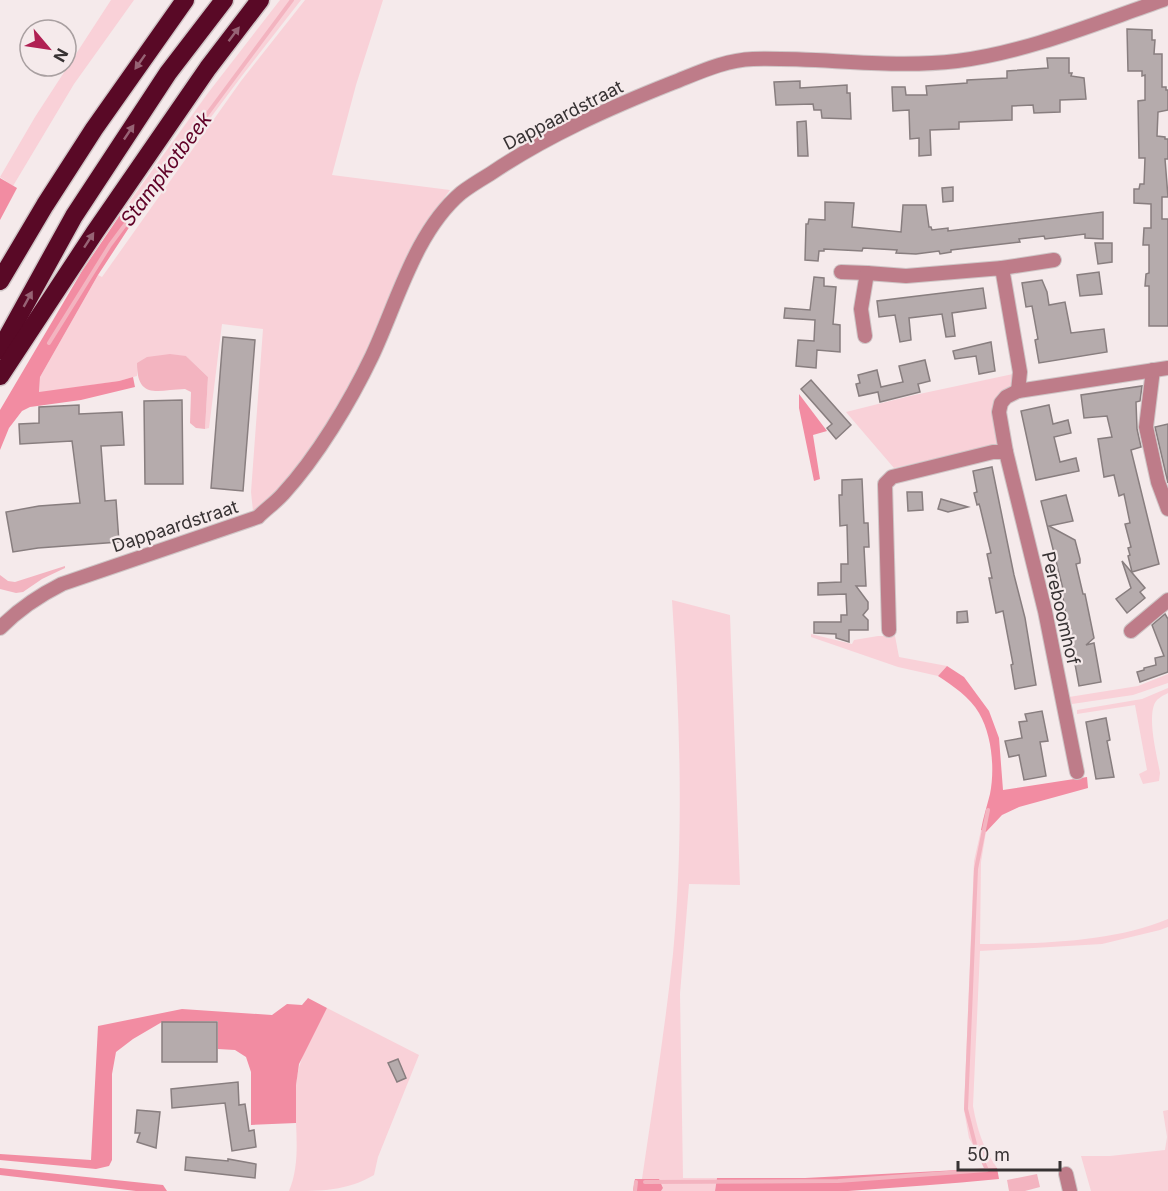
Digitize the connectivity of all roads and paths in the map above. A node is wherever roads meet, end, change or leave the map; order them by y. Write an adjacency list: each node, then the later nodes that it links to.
1 (185, 0): 9 (highway, one-way to 9)
2 (224, 0): 11 (highway, one-way to 2)
3 (260, 0): 14 (highway, one-way to 3)
4 (1163, 0): 19 (street, Dappaardstraat)
5 (1054, 260): 6 (street)
6 (1002, 268): 8 (street); 15 (street)
7 (842, 272): 8 (street)
8 (867, 273): 10 (street)
9 (0, 281)
10 (865, 336)
11 (0, 350)
12 (1168, 368): 13 (street)
13 (1153, 370): 15 (street); 17 (street)
14 (0, 376)
15 (1018, 391): 16 (street, Pereboomhof)
16 (1006, 452): 20 (street); 22 (street, Pereboomhof)
17 (1168, 509)
18 (1168, 600): 21 (street)
19 (0, 628)
20 (889, 630)
21 (1131, 631)
22 (1077, 772)
23 (1066, 1174): 24 (street)
24 (1070, 1191)

